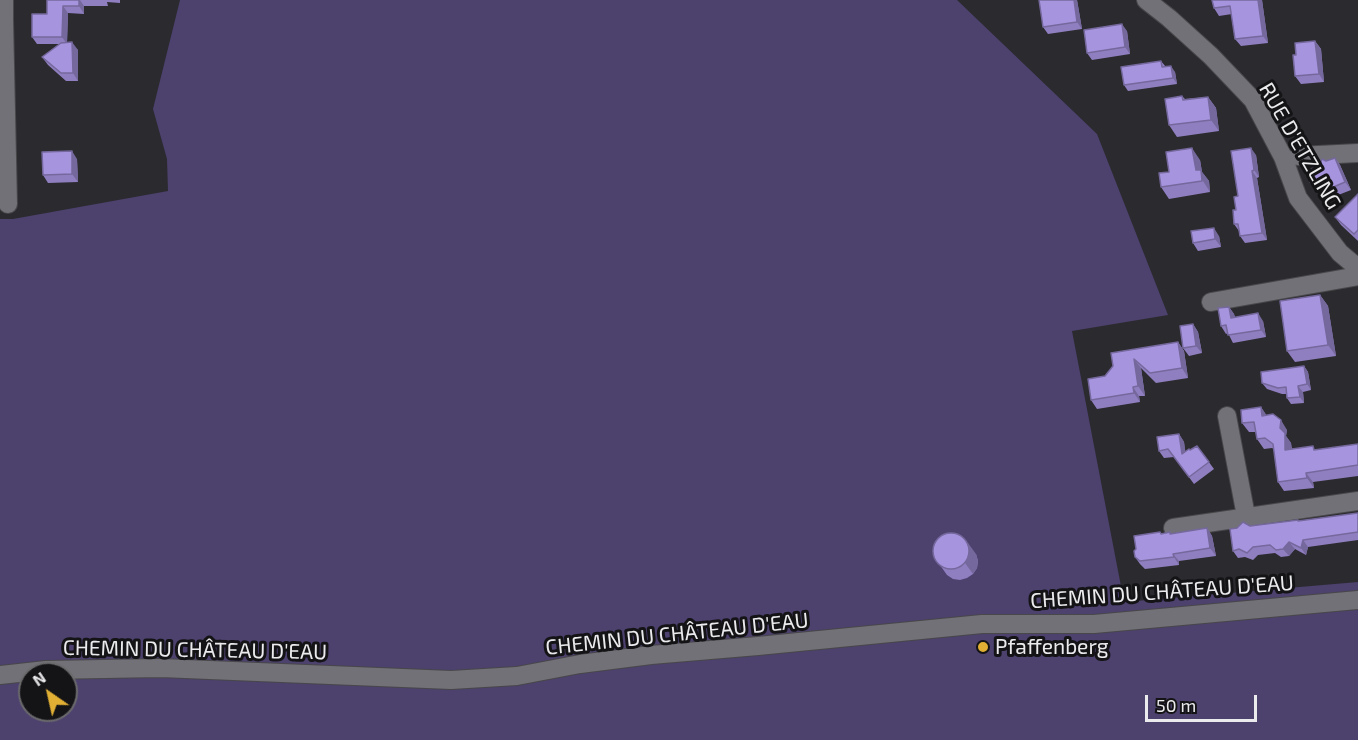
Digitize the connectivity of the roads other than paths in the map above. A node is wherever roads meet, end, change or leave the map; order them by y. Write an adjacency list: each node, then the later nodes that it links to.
1 (4, 0): 3 (street)
2 (1146, 0): 7 (street, RUE D'ETZLING)
3 (3, 95): 6 (street)
4 (1358, 153): 5 (street)
5 (1298, 156)
6 (8, 204)
7 (1358, 268)
8 (1358, 276): 9 (street)
9 (1211, 302)
10 (1227, 416): 12 (street)
11 (1358, 501): 12 (street)
12 (1246, 516): 13 (street)
13 (1173, 528)
14 (1358, 600): 15 (street, CHEMIN DU CHÂTEAU D'EAU)
15 (0, 675)

